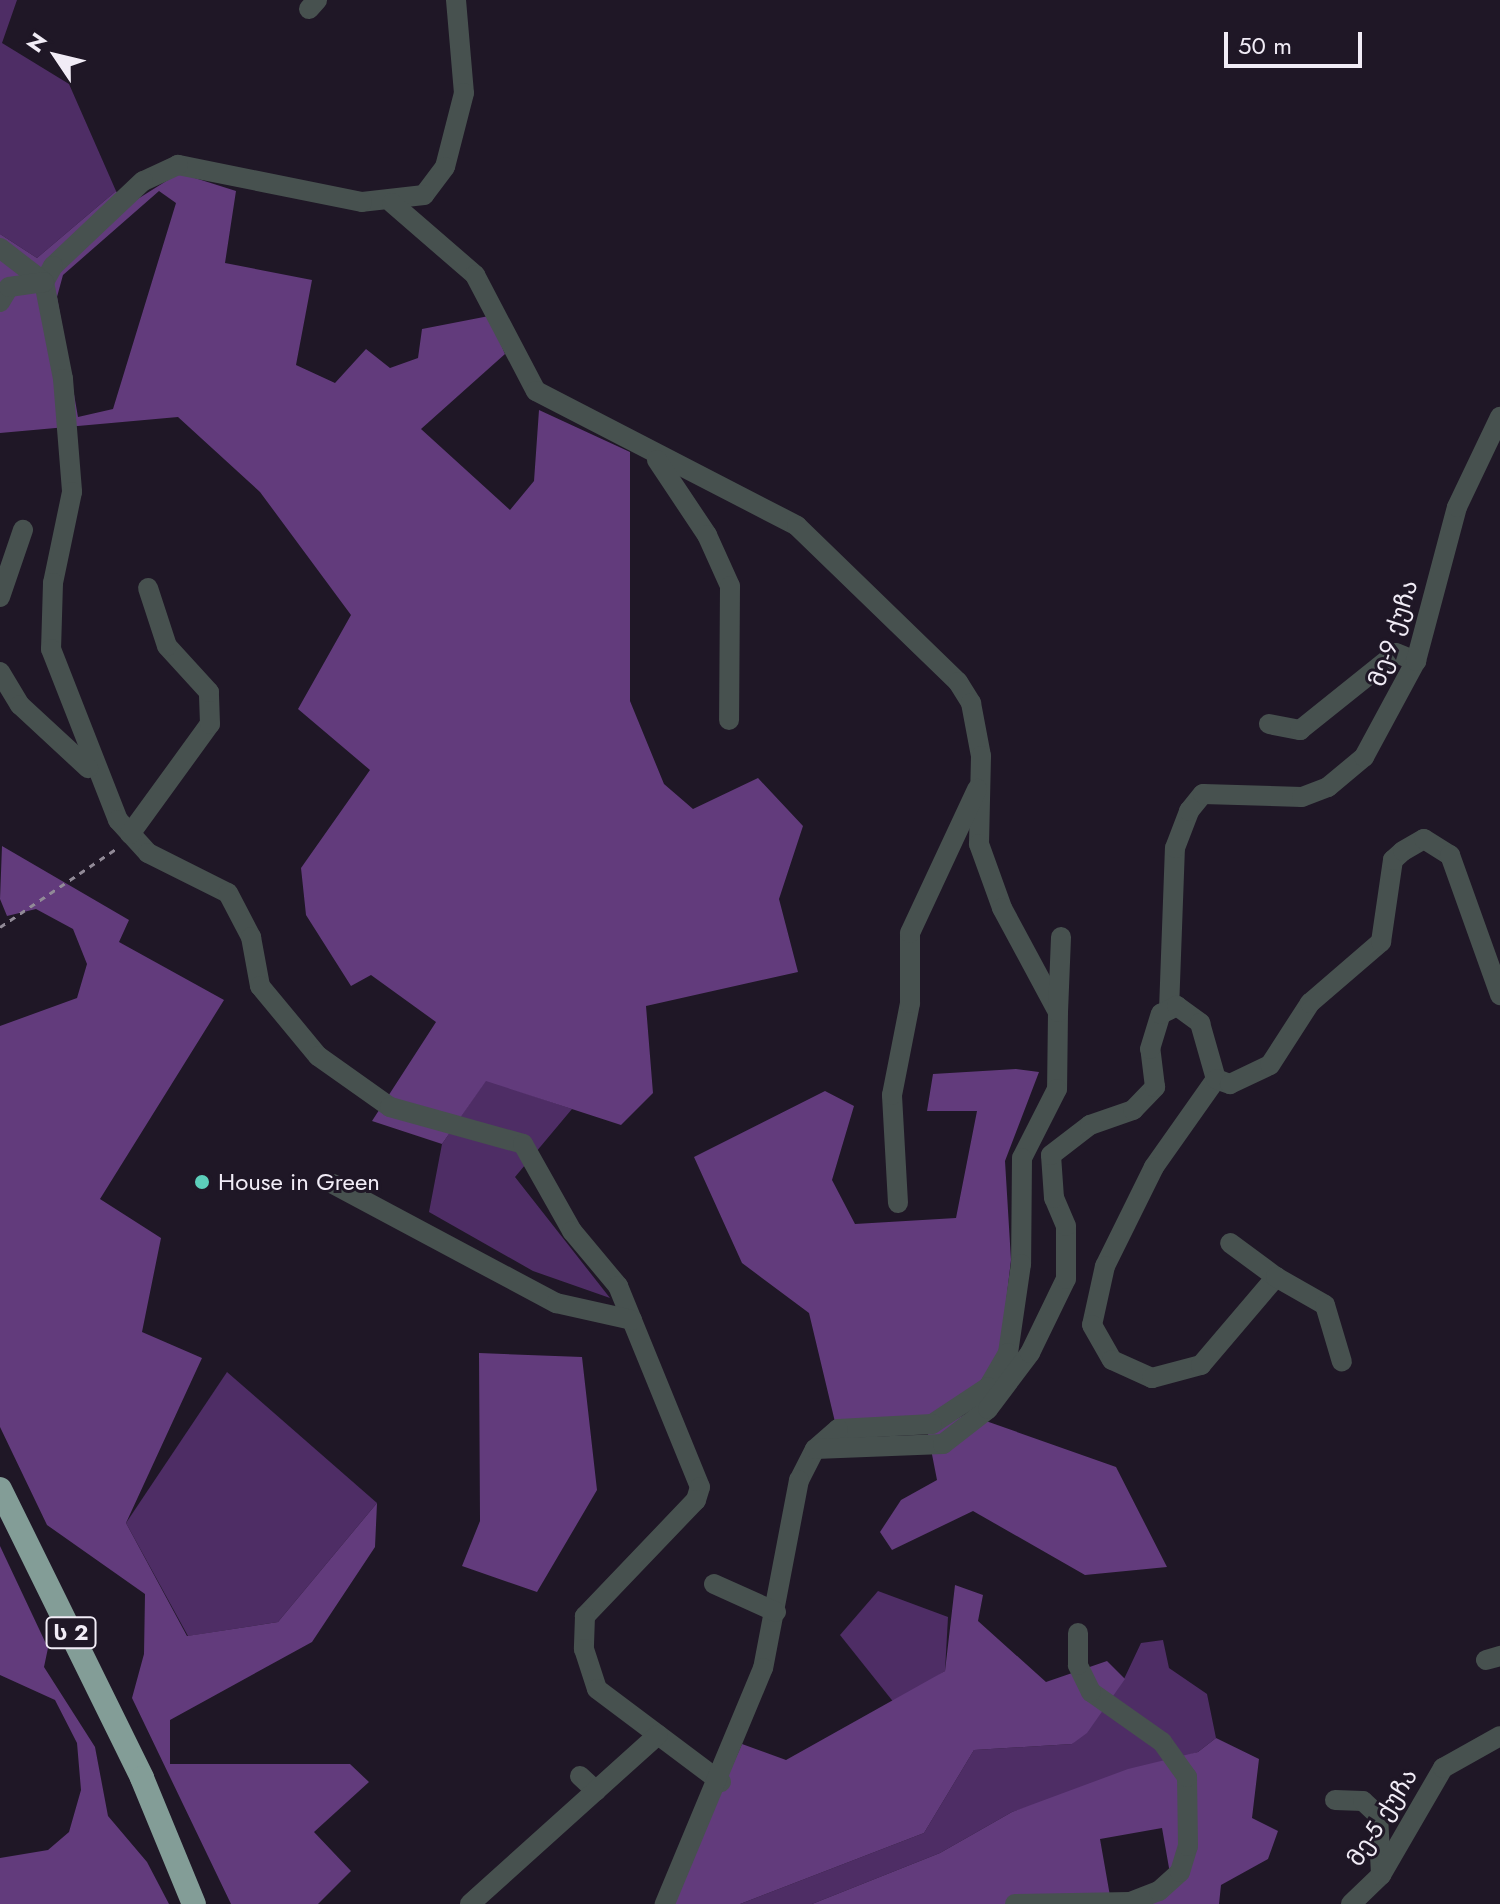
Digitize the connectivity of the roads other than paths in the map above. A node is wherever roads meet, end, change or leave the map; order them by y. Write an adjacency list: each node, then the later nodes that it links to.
1 (456, 0): 2 (street)
2 (392, 203): 4 (street); 7 (street)
3 (0, 248): 4 (street)
4 (44, 282): 5 (street); 15 (street)
5 (0, 302)
6 (1500, 417): 11 (street, მე-9 ქუჩა)
7 (650, 451): 13 (street); 16 (street)
8 (23, 530): 10 (street)
9 (148, 588): 17 (street)
10 (0, 597)
11 (1416, 661): 14 (street); 20 (street, მე-9 ქუჩა)
12 (0, 672): 15 (street)
13 (729, 720)
14 (1269, 724)
15 (97, 778): 17 (street)
16 (982, 780): 21 (street); 24 (street)
17 (130, 834): 27 (street)
18 (1061, 937): 21 (street)
19 (1500, 995): 22 (street)
20 (1169, 1010): 22 (street); 29 (street)
21 (1058, 1012): 29 (street)
22 (1216, 1079): 26 (street)
23 (333, 1184): 27 (street)
24 (898, 1203)
25 (1230, 1243): 26 (street)
26 (1276, 1277): 28 (street)
27 (632, 1320): 34 (street)
28 (1342, 1362)
29 (815, 1449): 32 (street)
30 (0, 1489): 41 (highway, ს 2)
31 (714, 1584): 32 (street)
32 (776, 1612): 37 (street)
33 (1078, 1633): 44 (street)
34 (658, 1735): 37 (street); 38 (street)
35 (1500, 1736): 40 (street, მე-5 ქუჩა)
36 (580, 1776): 38 (street)
37 (721, 1782): 43 (street)
38 (596, 1791): 42 (street)
39 (1335, 1800): 40 (street)
40 (1381, 1875): 45 (street, მე-5 ქუჩა)
41 (194, 1904)
42 (470, 1904)
43 (665, 1904)
44 (1015, 1904)
45 (1351, 1904)

